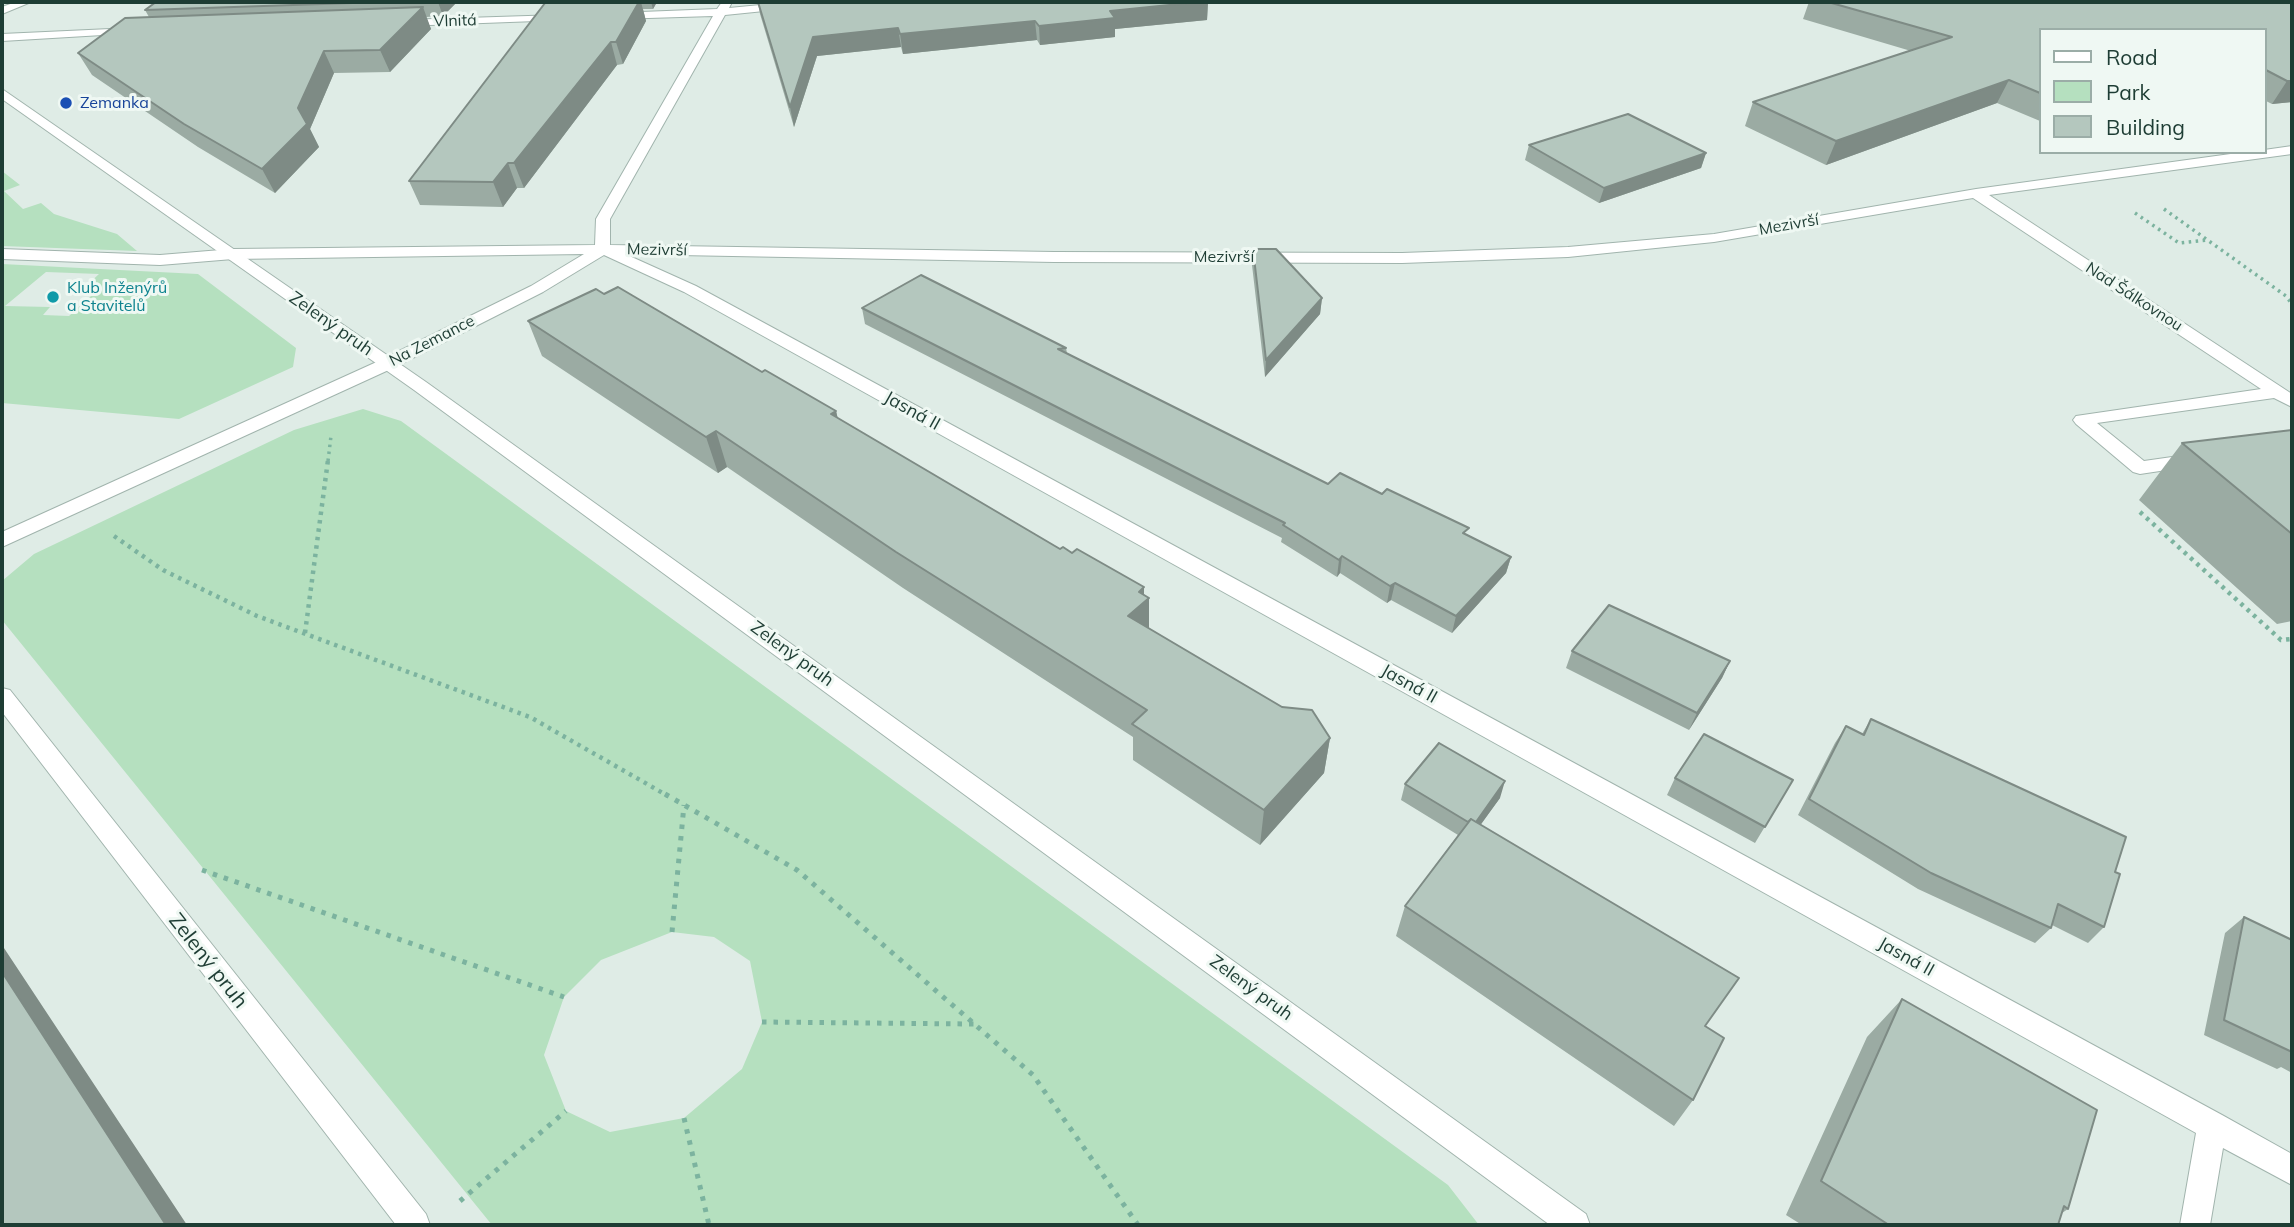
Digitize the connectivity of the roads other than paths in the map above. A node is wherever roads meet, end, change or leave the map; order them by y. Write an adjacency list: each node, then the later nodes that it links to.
1 (26, 2): 4 (street)
2 (823, 2): 3 (street)
3 (725, 7): 5 (street); 15 (street)
4 (2, 11)
5 (599, 16)
6 (572, 17): 7 (street, Vlnitá)
7 (393, 23)
8 (144, 31): 9 (street)
9 (2, 38)
10 (2, 93): 17 (street, Zelený pruh)
11 (2292, 150): 13 (street, Mezivrší)
12 (2263, 154): 14 (street, Mezivrší)
13 (2266, 154)
14 (1976, 193): 15 (street, Mezivrší); 19 (street, Nad Šálkovnou)
15 (602, 249): 17 (street, Mezivrší); 18 (street, Na Zemance); 23 (street, Jasná II)
16 (2, 254): 17 (street, Mezivrší)
17 (233, 254): 18 (street, Zelený pruh)
18 (387, 364): 21 (street, Na Zemance); 26 (street, Zelený pruh)
19 (2285, 397): 20 (street)
20 (2208, 458)
21 (2, 540)
22 (2, 696): 25 (street, Zelený pruh)
23 (2212, 1125): 24 (street, Jasná II); 27 (street)
24 (2292, 1170)
25 (415, 1225)
26 (1575, 1225)
27 (2195, 1225)

